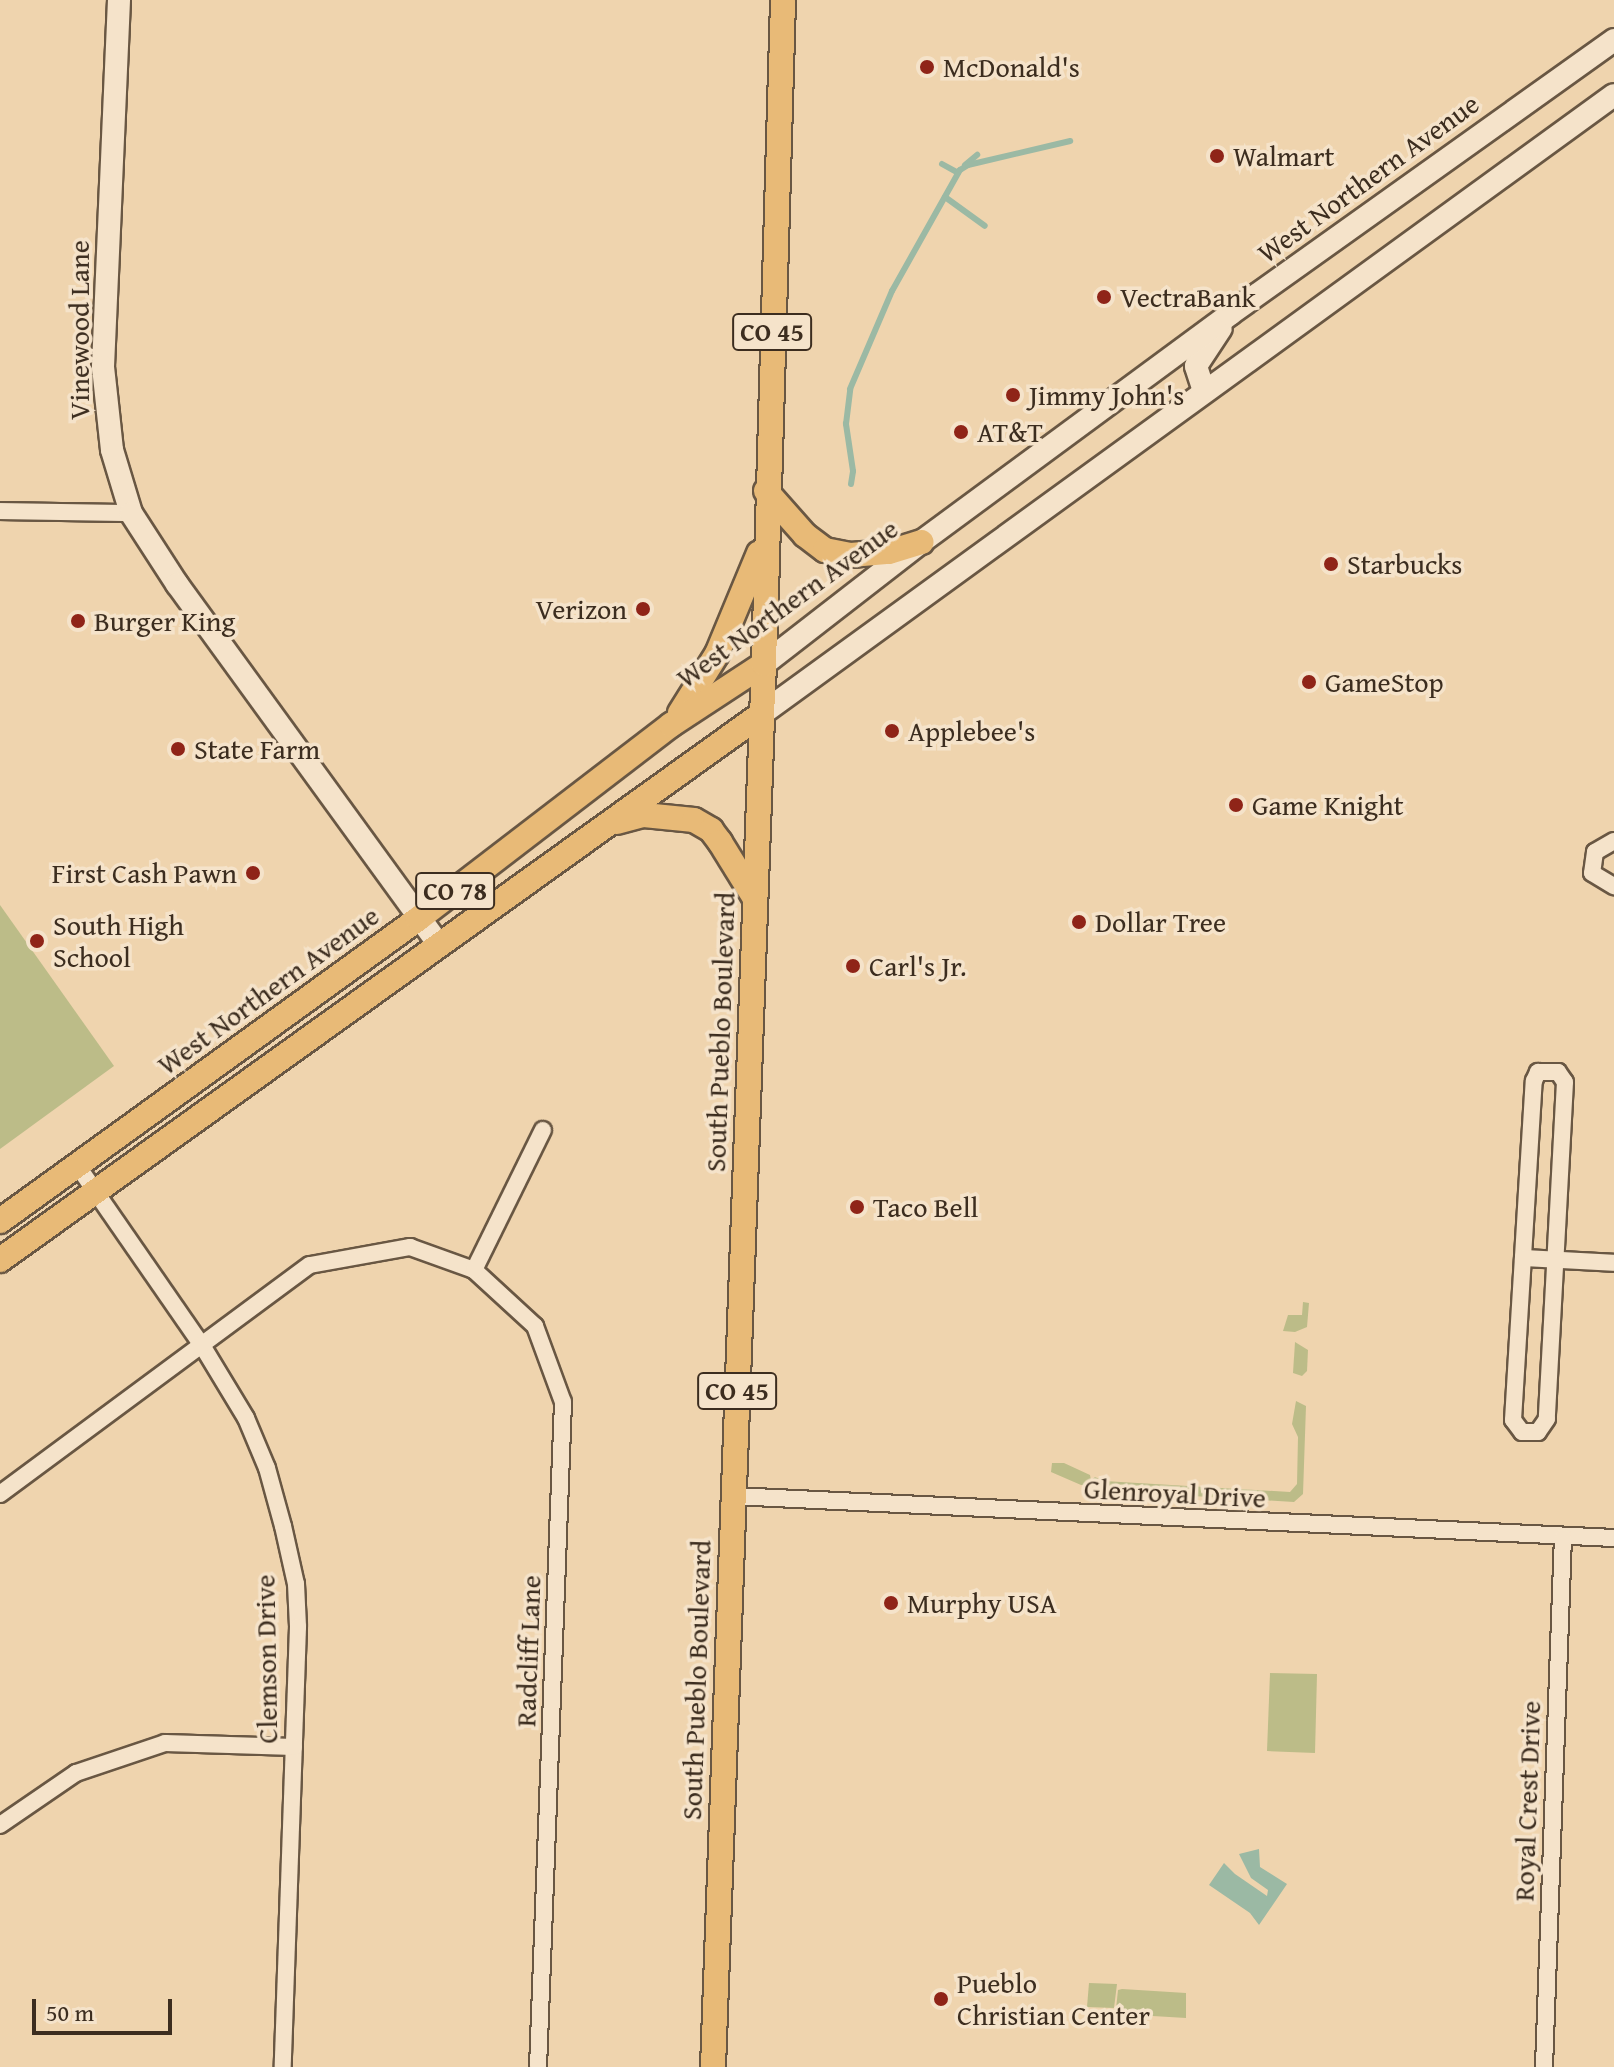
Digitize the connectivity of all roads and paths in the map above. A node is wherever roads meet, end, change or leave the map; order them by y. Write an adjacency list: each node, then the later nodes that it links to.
1 (119, 0): 9 (main road, Vinewood Lane)
2 (783, 0): 7 (main road, South Pueblo Boulevard / CO 45)
3 (1614, 40): 5 (main road, West Northern Avenue / CO 78)
4 (1614, 95): 6 (main road, CO 78)
5 (1230, 314): 6 (main road); 11 (main road, West Northern Avenue / CO 78)
6 (1204, 391): 13 (main road, CO 78)
7 (766, 491): 10 (main road, South Pueblo Boulevard / CO 45); 11 (main road)
8 (0, 511): 9 (street)
9 (131, 513): 19 (main road, Vinewood Lane)
10 (765, 540): 12 (main road, South Pueblo Boulevard / CO 45); 14 (main road)
11 (921, 542): 12 (main road, West Northern Avenue / CO 78)
12 (764, 664): 13 (main road, South Pueblo Boulevard / CO 45); 14 (main road, West Northern Avenue / CO 78)
13 (760, 715): 15 (main road, CO 78); 18 (main road, South Pueblo Boulevard / CO 45)
14 (671, 725): 19 (main road, West Northern Avenue / CO 78)
15 (603, 826): 18 (main road); 20 (main road, CO 78)
16 (1614, 841): 17 (street)
17 (1614, 886)
18 (754, 897): 32 (main road, South Pueblo Boulevard / CO 45)
19 (418, 919): 20 (main road, Vinewood Lane); 22 (main road, West Northern Avenue / CO 78)
20 (438, 943): 23 (main road, CO 78)
21 (543, 1130): 29 (street)
22 (77, 1165): 23 (street, Clemson Drive); 24 (main road, West Northern Avenue / CO 78)
23 (94, 1192): 26 (main road, CO 78); 30 (street, Clemson Drive)
24 (0, 1221)
25 (1523, 1258): 27 (street); 27 (street); 27 (street)
26 (0, 1260)
27 (1556, 1260): 28 (street)
28 (1614, 1263)
29 (474, 1270): 30 (street, Radcliff Lane); 38 (street, Radcliff Lane)
30 (203, 1347): 31 (street, Radcliff Lane); 35 (street, Clemson Drive)
31 (0, 1494)
32 (733, 1496): 33 (street, Glenroyal Drive); 39 (main road, South Pueblo Boulevard / CO 45)
33 (1563, 1537): 34 (street, Glenroyal Drive); 40 (street, Royal Crest Drive)
34 (1614, 1538)
35 (294, 1747): 36 (street); 37 (street, Clemson Drive)
36 (0, 1825)
37 (283, 2067)
38 (538, 2067)
39 (713, 2067)
40 (1544, 2067)

